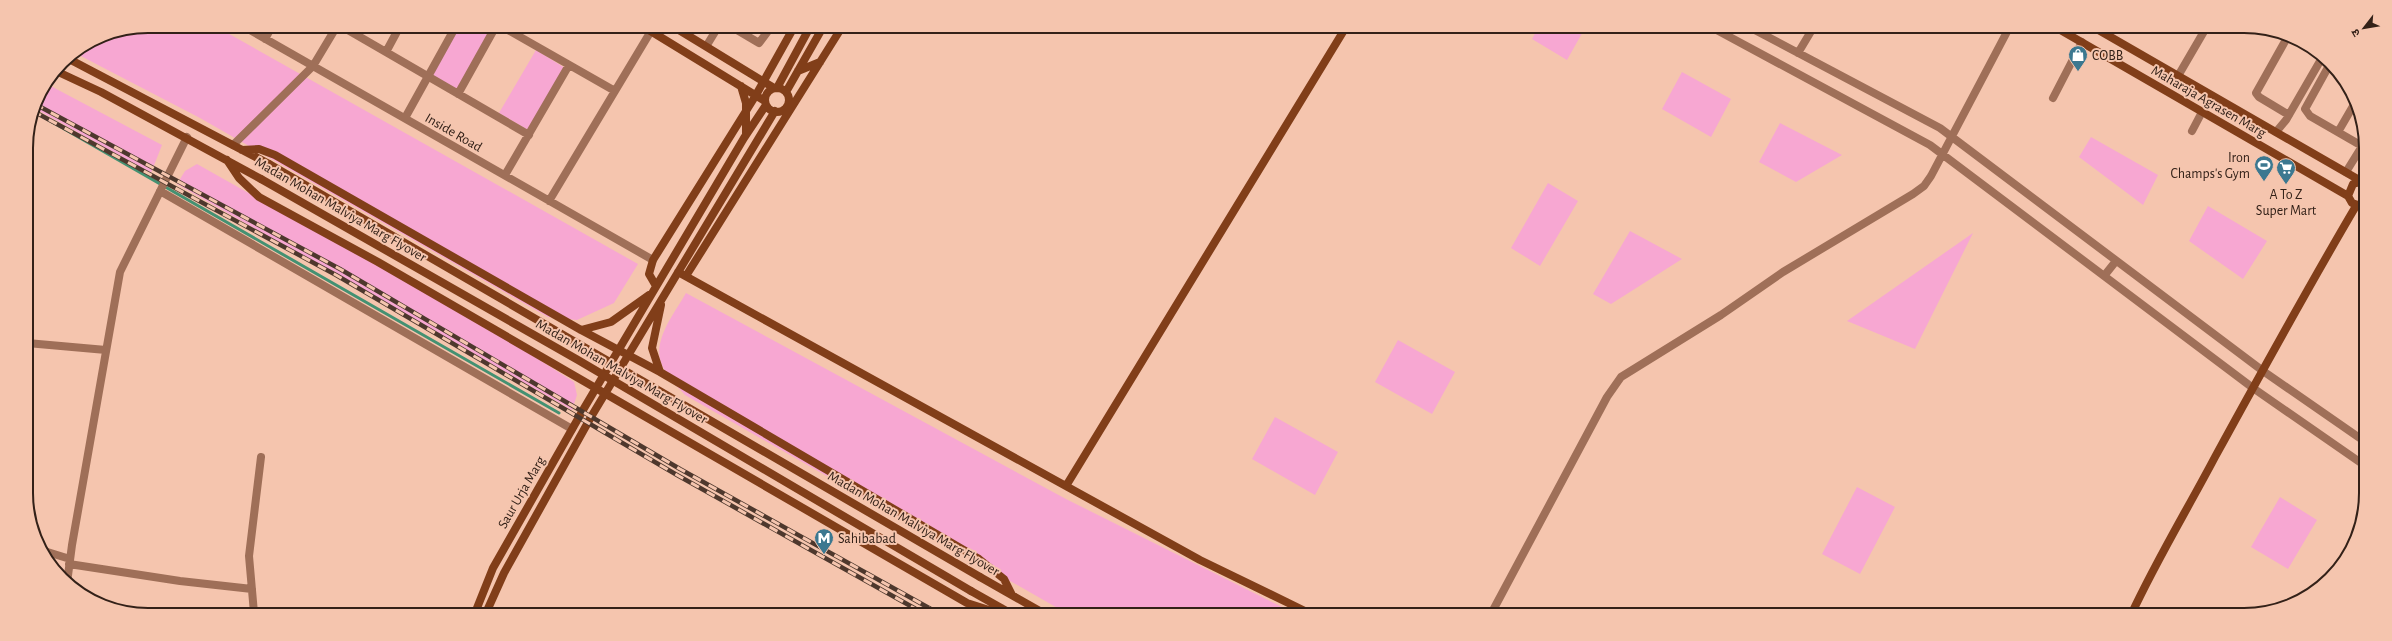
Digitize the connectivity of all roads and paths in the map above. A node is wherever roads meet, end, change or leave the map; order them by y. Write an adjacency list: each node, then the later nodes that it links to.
1 (255, 33): 27 (street, Inside Road)
2 (268, 33): 27 (street)
3 (333, 33): 37 (street)
4 (353, 33): 31 (street)
5 (396, 33): 31 (street)
6 (452, 33): 41 (street)
7 (492, 33): 48 (street)
8 (512, 33): 36 (street)
9 (650, 33): 46 (street)
10 (654, 33): 44 (main road)
11 (685, 33): 30 (main road)
12 (714, 33): 30 (street)
13 (742, 33): 14 (street)
14 (766, 33)
15 (791, 33): 43 (main road)
16 (807, 33): 45 (main road)
17 (820, 33): 39 (main road)
18 (838, 33): 34 (main road)
19 (1342, 33): 101 (main road)
20 (1722, 33): 69 (street)
21 (1766, 33): 32 (street)
22 (1810, 33): 32 (street)
23 (2006, 33): 64 (street)
24 (2066, 33): 29 (main road, Maharaja Agrasen Marg)
25 (2104, 33): 42 (main road, Maharaja Agrasen Marg)
26 (2203, 33): 42 (street)
27 (265, 39): 37 (street, Inside Road)
28 (2285, 41): 56 (street)
29 (2082, 42): 50 (street); 55 (main road, Maharaja Agrasen Marg)
30 (706, 45): 43 (main road)
31 (386, 52): 41 (street)
32 (1798, 53): 64 (street)
33 (74, 60): 66 (main road, Madan Mohan Malviya Marg Flyover)
34 (820, 62): 39 (main road); 83 (main road)
35 (2320, 62): 56 (street)
36 (569, 65): 46 (street); 61 (street)
37 (313, 66): 57 (street, Inside Road); 66 (street)
38 (2327, 69): 60 (street)
39 (798, 71): 47 (main road)
40 (61, 73): 63 (main road, Madan Mohan Malviya Marg Flyover)
41 (428, 76): 48 (street); 57 (street)
42 (2178, 76): 59 (main road, Maharaja Agrasen Marg)
43 (763, 82): 45 (main road); 49 (main road)
44 (742, 86): 49 (main road); 52 (main road)
45 (775, 88): 47 (main road); 51 (main road)
46 (615, 91): 77 (street)
47 (786, 92): 54 (main road)
48 (458, 94): 61 (street)
49 (756, 95): 51 (main road); 52 (main road)
50 (2053, 98)
51 (766, 103): 54 (main road); 62 (main road, Saur Urja Marg)
52 (747, 108): 62 (main road); 80 (main road)
53 (2352, 108): 60 (street)
54 (775, 111): 82 (main road, Saur Urja Marg)
55 (2202, 112): 58 (street); 76 (main road, Maharaja Agrasen Marg)
56 (2289, 115): 59 (street)
57 (405, 118): 72 (street, Inside Road)
58 (2192, 131)
59 (2276, 132): 71 (main road, Maharaja Agrasen Marg)
60 (2338, 132): 65 (street)
61 (529, 135): 72 (street)
62 (746, 135): 85 (main road, Saur Urja Marg)
63 (187, 137): 70 (main road, Madan Mohan Malviya Marg Flyover); 75 (street)
64 (1950, 137): 69 (street); 81 (street)
65 (2359, 142)
66 (233, 145): 67 (main road, Madan Mohan Malviya Marg Flyover)
67 (242, 150): 87 (main road); 106 (main road, Madan Mohan Malviya Marg Flyover, bridge)
68 (2359, 151): 71 (street)
69 (1942, 154): 84 (street); 114 (street)
70 (227, 160): 94 (main road); 111 (main road, Madan Mohan Malviya Marg Flyover, bridge)
71 (2346, 172): 73 (main road, Maharaja Agrasen Marg)
72 (505, 175): 77 (street, Inside Road)
73 (2359, 179)
74 (2359, 182): 76 (main road, Maharaja Agrasen Marg)
75 (161, 190): 90 (street); 97 (street)
76 (2348, 196): 78 (main road, Maharaja Agrasen Marg)
77 (549, 201): 80 (street, Inside Road)
78 (2359, 206)
79 (2359, 209): 92 (main road)
80 (653, 260): 85 (main road)
81 (2116, 261): 84 (street); 92 (street)
82 (678, 272): 83 (main road); 86 (main road, Saur Urja Marg)
83 (686, 276): 101 (main road)
84 (2104, 276): 95 (street)
85 (654, 290): 87 (main road); 89 (main road, Saur Urja Marg)
86 (662, 299): 91 (main road, Saur Urja Marg); 93 (main road)
87 (581, 330): 89 (main road)
88 (33, 344): 90 (street)
89 (618, 349): 91 (main road); 94 (main road, Saur Urja Marg)
90 (106, 350): 103 (street)
91 (628, 355): 93 (main road); 96 (main road, Saur Urja Marg)
92 (2262, 371): 95 (main road); 98 (street)
93 (660, 372): 106 (main road)
94 (596, 388): 96 (main road); 97 (main road, Saur Urja Marg)
95 (2253, 388): 100 (street); 115 (main road)
96 (606, 393): 109 (main road, Saur Urja Marg); 110 (main road)
97 (572, 429): 108 (main road, Saur Urja Marg)
98 (2359, 438)
99 (261, 457): 105 (street)
100 (2359, 462)
101 (1066, 486): 113 (main road)
102 (50, 554): 103 (street)
103 (70, 561): 104 (street); 105 (street)
104 (68, 575)
105 (252, 589): 107 (street)
106 (1012, 595): 112 (main road, Madan Mohan Malviya Marg Flyover)
107 (254, 608)
108 (477, 608)
109 (488, 608)
110 (983, 608)
111 (1001, 608)
112 (1035, 608)
113 (1299, 608)
114 (1494, 608)
115 (2133, 608)

